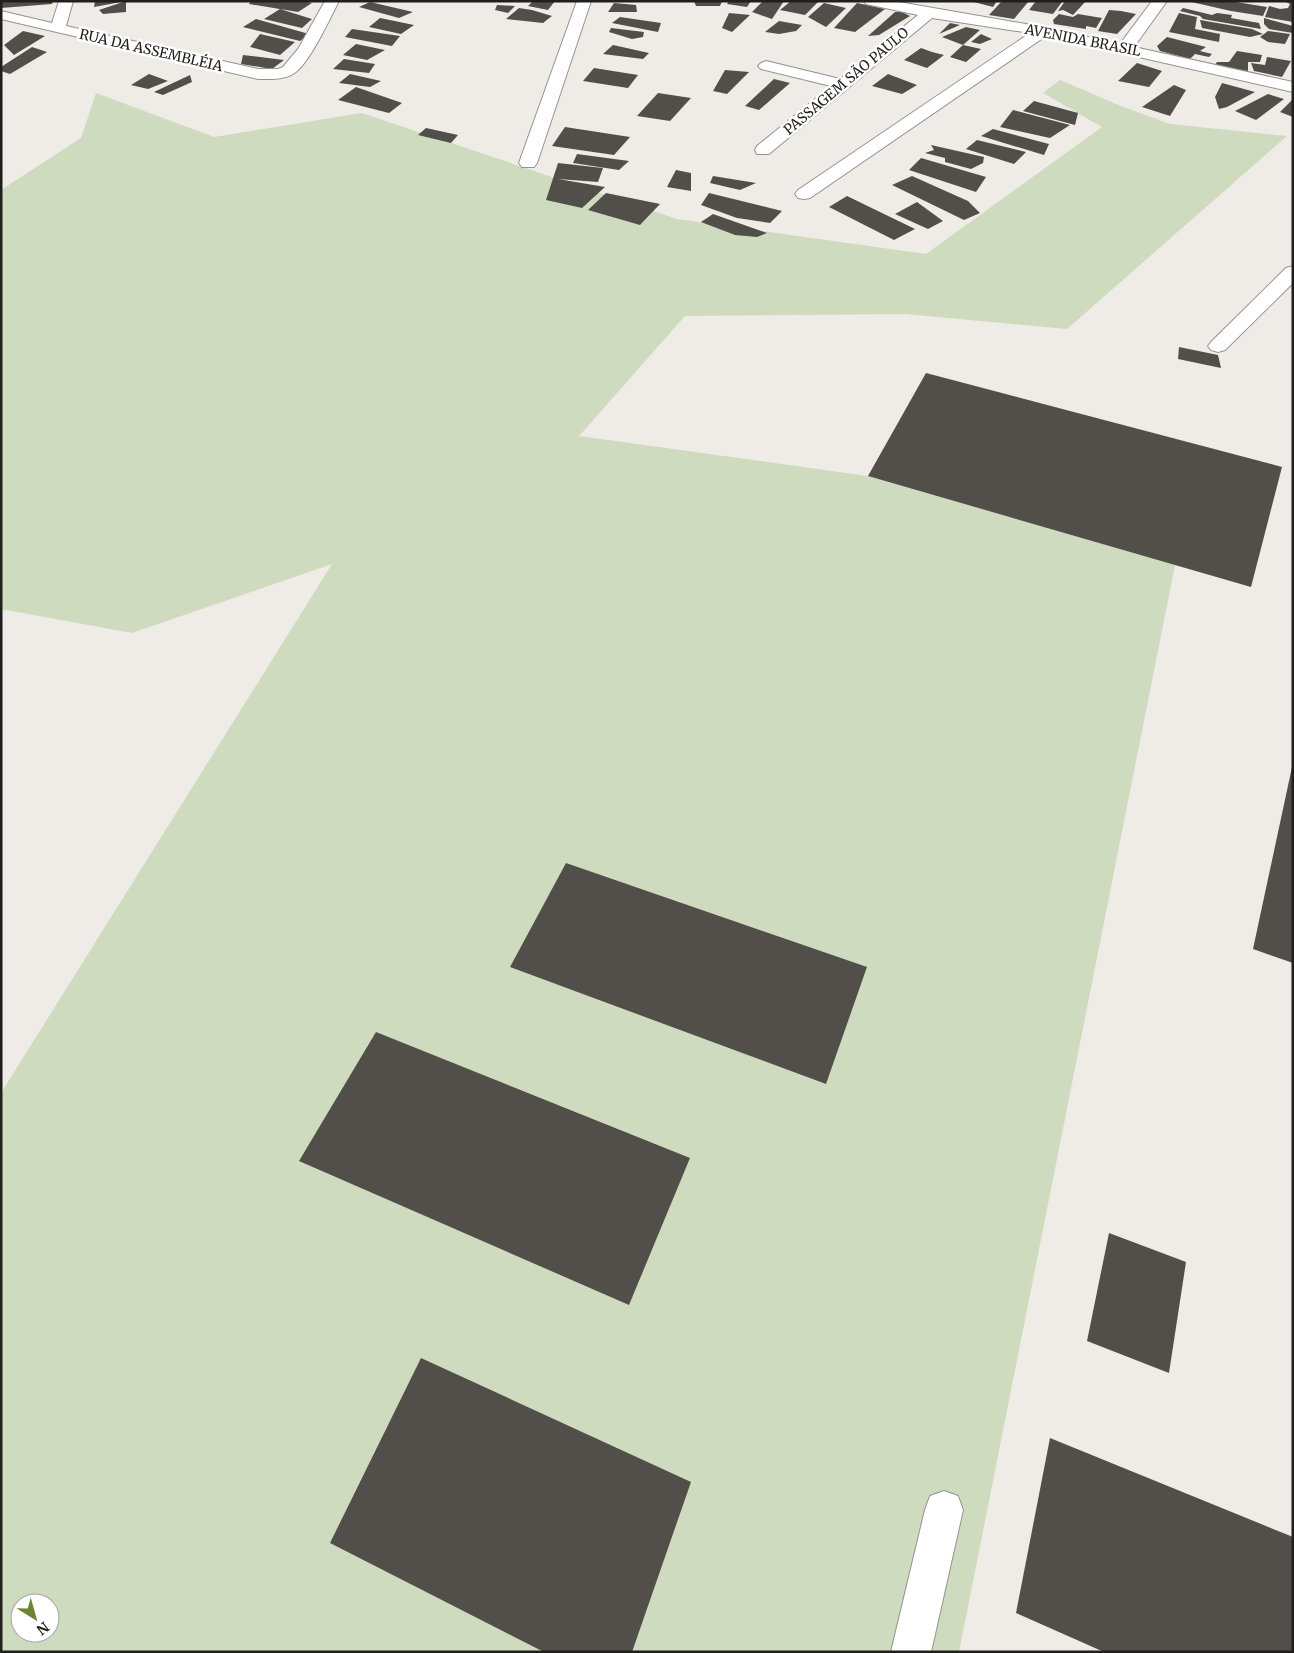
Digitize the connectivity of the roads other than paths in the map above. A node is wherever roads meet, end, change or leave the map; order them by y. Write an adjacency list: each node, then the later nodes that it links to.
1 (66, 1): 8 (street)
2 (332, 1): 8 (street, RUA DA ASSEMBLÉIA)
3 (584, 1): 15 (street)
4 (871, 1): 6 (street, AVENIDA BRASIL)
5 (1160, 1): 10 (street)
6 (928, 13): 9 (street, AVENIDA BRASIL); 12 (street, PASSAGEM SÃO PAULO)
7 (1, 14): 8 (street, RUA DA ASSEMBLÉIA)
8 (58, 29)
9 (1043, 31): 10 (street, AVENIDA BRASIL); 16 (street)
10 (1125, 48): 13 (street, AVENIDA BRASIL)
11 (766, 66): 12 (street)
12 (842, 84): 14 (street, PASSAGEM SÃO PAULO)
13 (1293, 87)
14 (763, 150)
15 (528, 163)
16 (804, 194)
17 (1293, 272): 18 (street)
18 (1218, 346)
19 (944, 1510): 20 (street)
20 (911, 1652)

